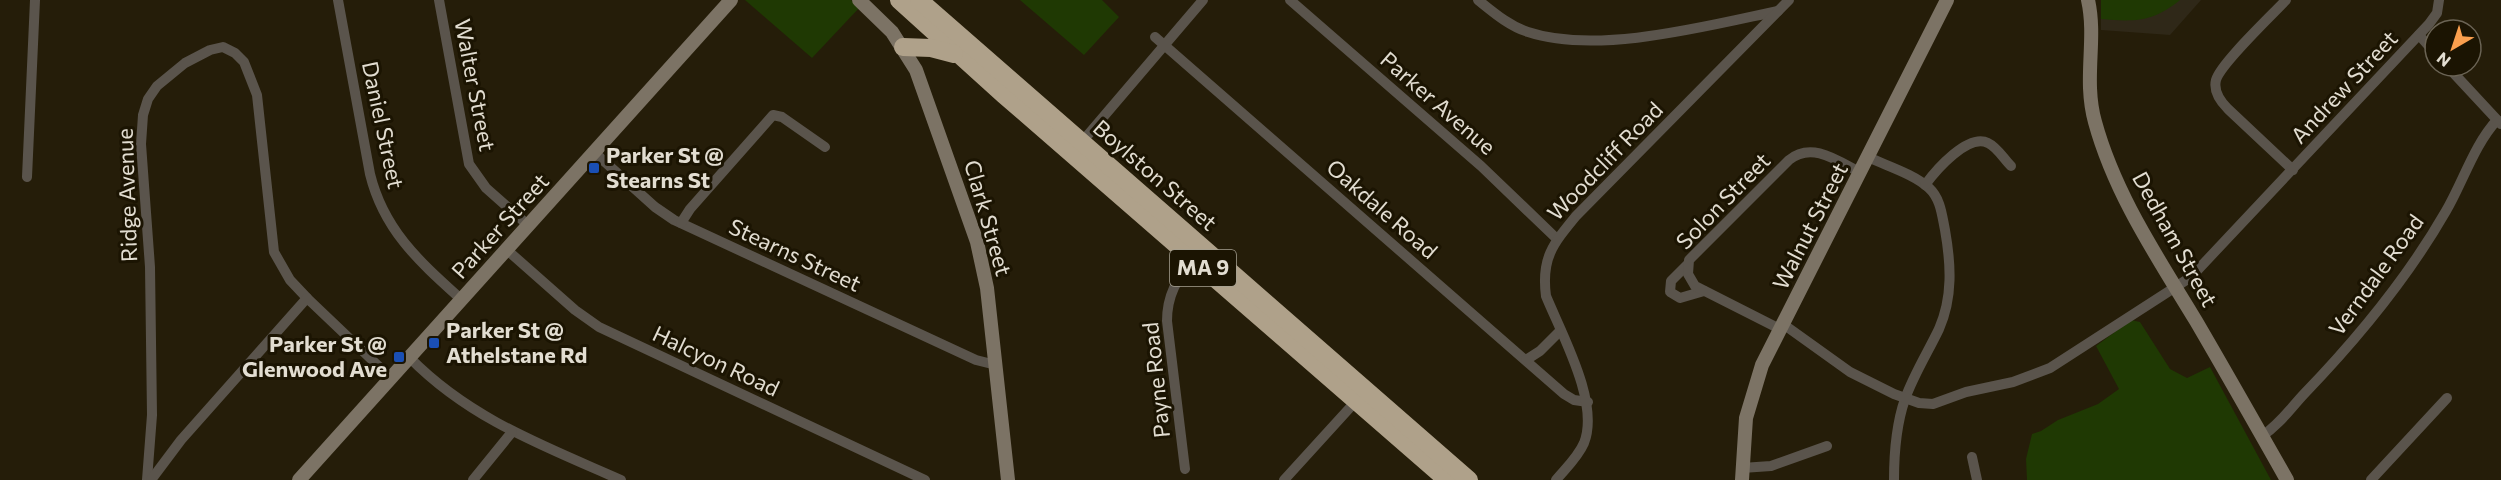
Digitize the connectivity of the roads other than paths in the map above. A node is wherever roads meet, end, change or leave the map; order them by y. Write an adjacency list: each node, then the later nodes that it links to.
1 (35, 0): 34 (street)
2 (338, 0): 45 (street, Daniel Street)
3 (439, 0): 37 (street, Walter Street)
4 (731, 0): 29 (main road, Parker Street)
5 (859, 0): 22 (main road)
6 (899, 0): 23 (highway, Boylston Street / MA 9)
7 (919, 0): 24 (highway, Boylston Street / MA 9)
8 (936, 0): 24 (highway)
9 (1203, 0): 21 (street)
10 (1290, 0): 38 (street, Parker Avenue)
11 (1478, 0): 17 (street)
12 (1789, 0): 17 (street, Woodcliff Road)
13 (1947, 0): 30 (main road, Walnut Street)
14 (2088, 0): 42 (main road, Dedham Street)
15 (2286, 0): 32 (street, Andrew Street)
16 (2439, 0): 18 (street, Andrew Street)
17 (1778, 11): 38 (street, Woodcliff Road)
18 (2419, 35): 20 (street); 32 (street, Andrew Street)
19 (1155, 37): 21 (street, Oakdale Road)
20 (2423, 40)
21 (1164, 45): 27 (street); 49 (street, Oakdale Road)
22 (903, 47): 23 (highway); 50 (main road, Clark Street)
23 (959, 55): 40 (highway, Boylston Street / MA 9)
24 (985, 59): 27 (highway, Boylston Street / MA 9)
25 (2458, 78): 26 (street)
26 (2499, 122): 57 (street, Verndale Road)
27 (1081, 143): 70 (highway, Boylston Street / MA 9)
28 (825, 147): 36 (street)
29 (595, 153): 36 (street, Stearns Street); 37 (main road, Parker Street)
30 (1868, 157): 33 (main road, Walnut Street); 35 (street)
31 (2011, 166): 35 (street)
32 (2293, 170): 42 (street, Andrew Street)
33 (1861, 172): 41 (street, Solon Street); 46 (main road, Walnut Street)
34 (27, 177)
35 (1925, 185): 53 (street)
36 (681, 223): 50 (street, Stearns Street)
37 (529, 226): 39 (main road, Parker Street)
38 (1557, 239): 47 (street, Woodcliff Road)
39 (507, 250): 45 (main road, Parker Street); 66 (street, Halcyon Road)
40 (1193, 259): 54 (highway, Boylston Street / MA 9); 60 (street, Payne Road)
41 (1687, 265): 43 (street, Solon Street); 43 (street)
42 (2176, 288): 53 (street, Andrew Street); 57 (main road, Dedham Street)
43 (1704, 291): 46 (street, Solon Street)
44 (307, 298): 51 (street); 62 (street); 62 (street, Ridge Avenue)
45 (462, 300): 48 (main road, Parker Street)
46 (1782, 327): 53 (street, Solon Street); 61 (main road, Walnut Street)
47 (1560, 331): 49 (street); 55 (street, Woodcliff Road)
48 (410, 358): 51 (main road, Parker Street); 56 (street)
49 (1526, 360): 55 (street, Oakdale Road)
50 (996, 365): 67 (main road, Clark Street)
51 (391, 378): 63 (main road, Parker Street)
52 (2447, 398): 75 (street)
53 (1905, 399): 72 (street)
54 (1356, 401): 68 (street); 69 (highway, Boylston Street / MA 9)
55 (1588, 402): 71 (street, Woodcliff Road)
56 (512, 432): 64 (street); 65 (street)
57 (2262, 436): 74 (main road, Dedham Street)
58 (1827, 446): 61 (street)
59 (1972, 457): 73 (street)
60 (1185, 469)
61 (1742, 474)
62 (149, 480)
63 (299, 480)
64 (473, 480)
65 (621, 480)
66 (925, 480)
67 (1008, 480)
68 (1284, 480)
69 (1447, 480)
70 (1469, 480)
71 (1556, 480)
72 (1894, 480)
73 (1977, 480)
74 (2287, 480)
75 (2371, 480)

